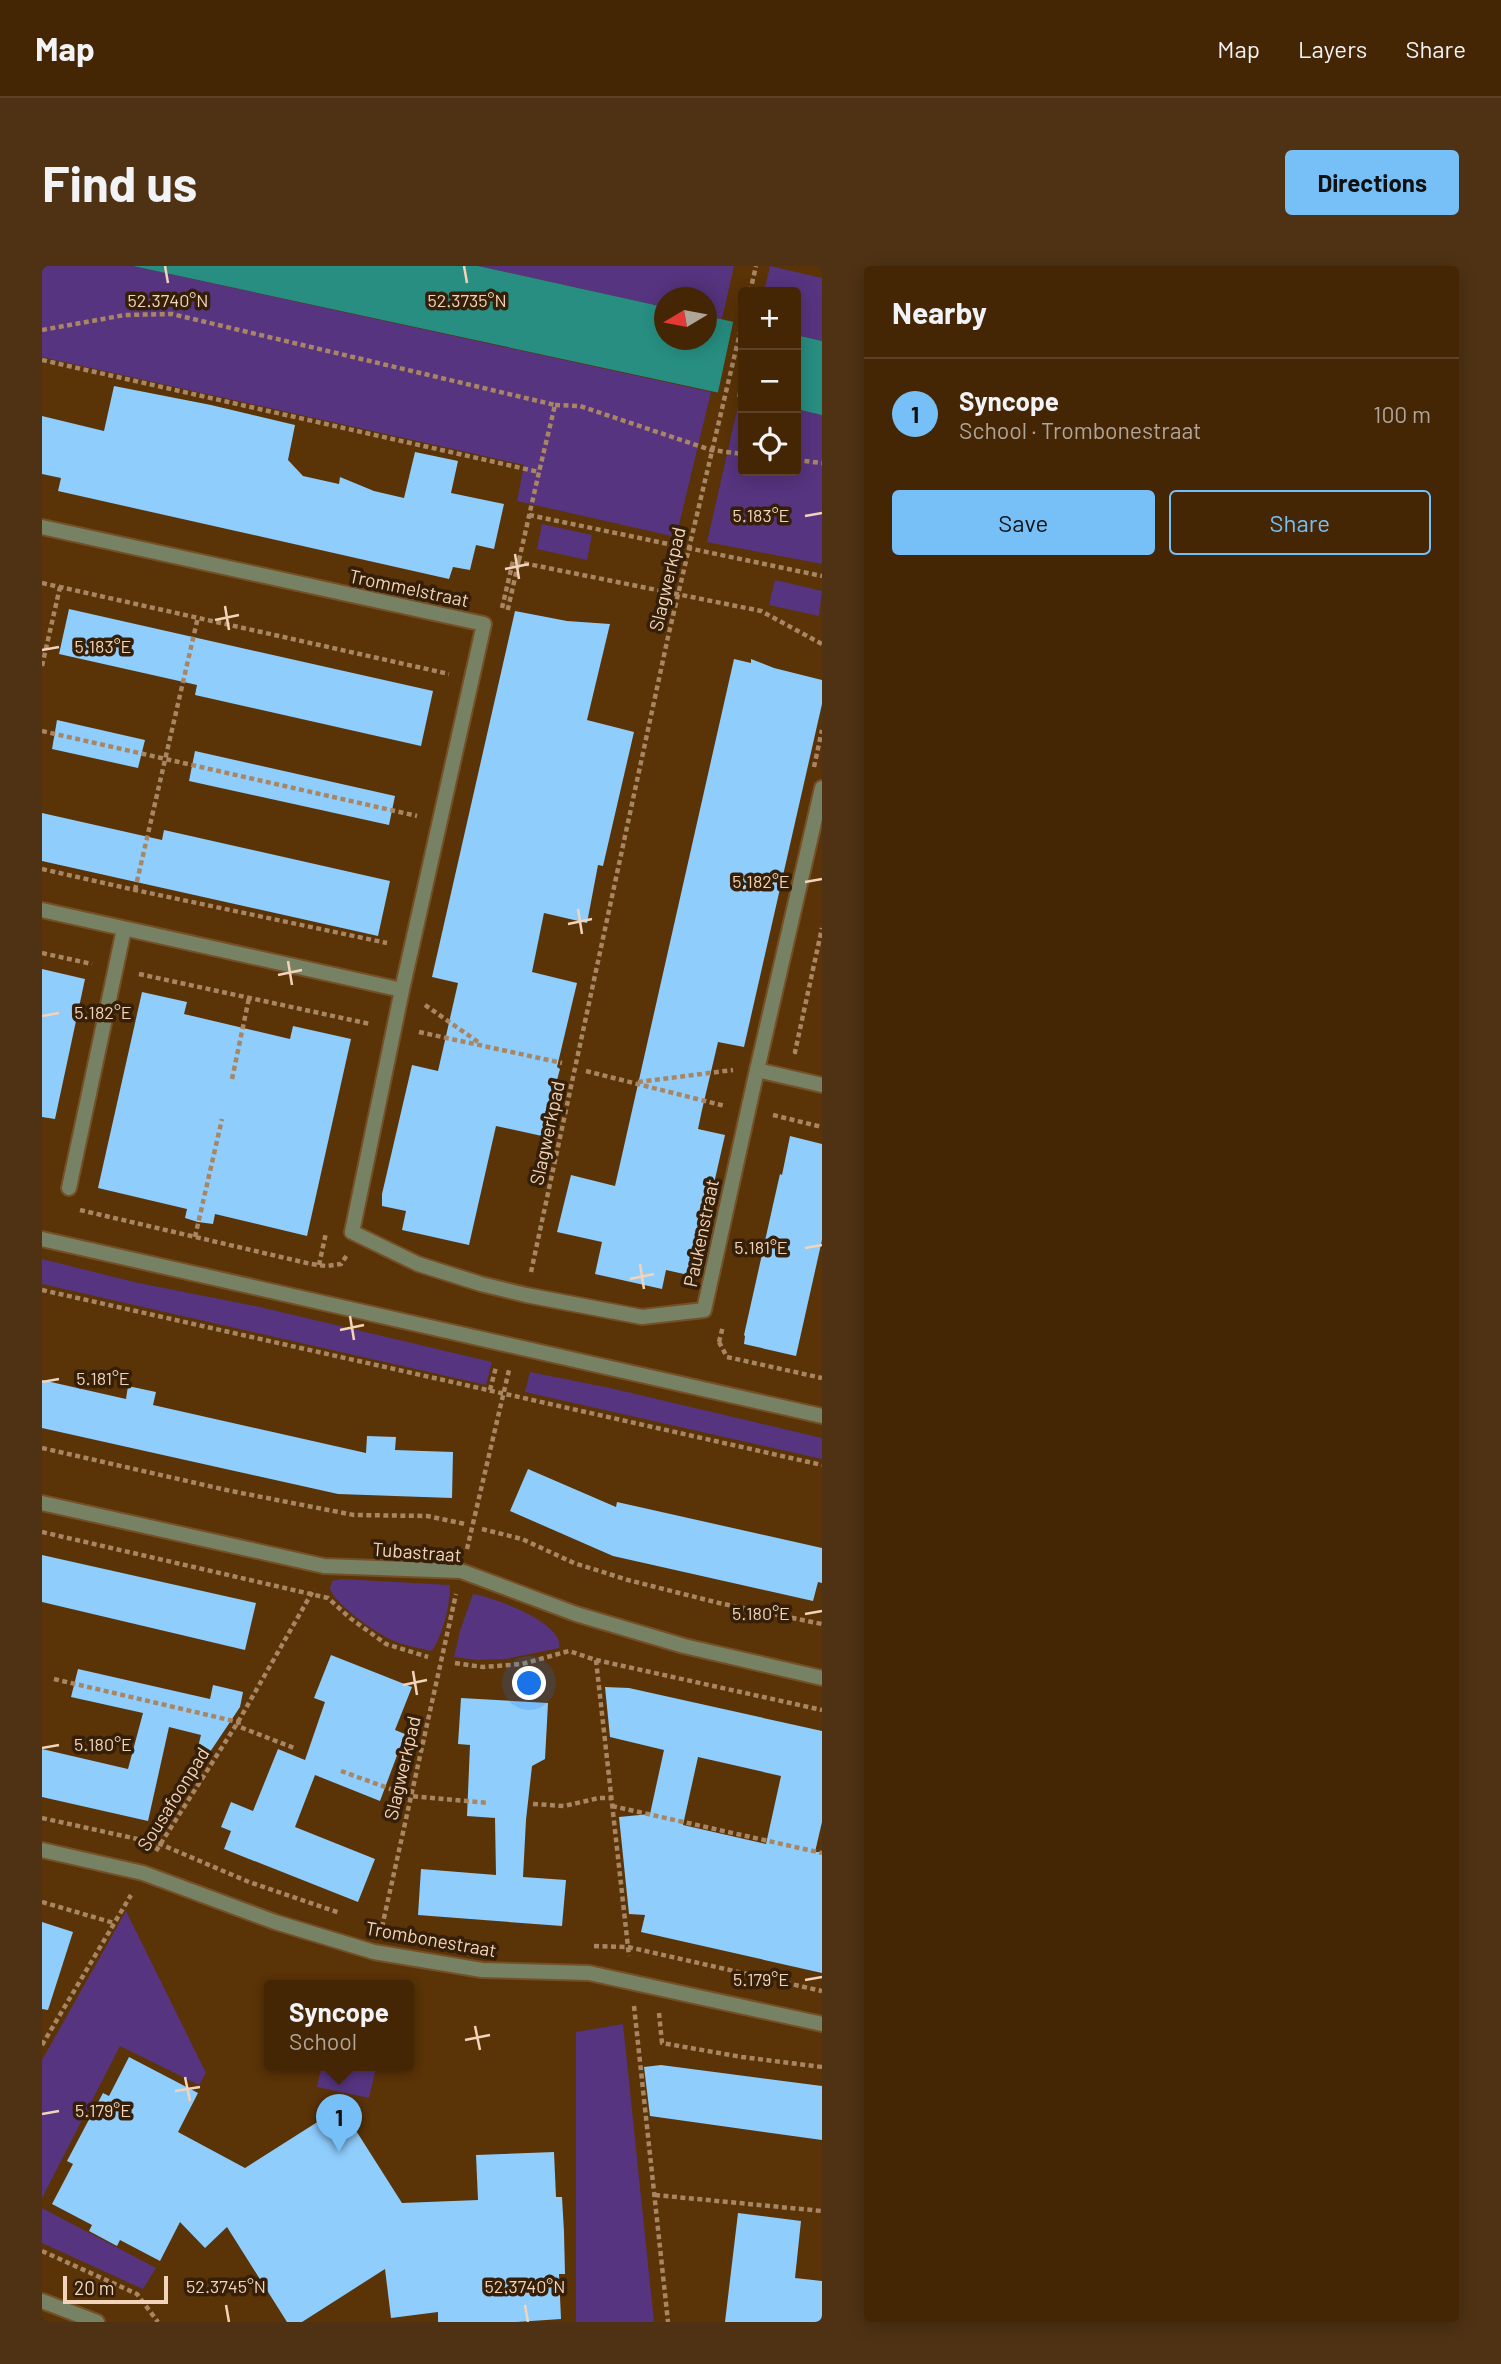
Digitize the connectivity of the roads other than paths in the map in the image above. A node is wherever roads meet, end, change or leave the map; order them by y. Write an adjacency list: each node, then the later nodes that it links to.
1 (42, 527): 5 (street, Trommelstraat)
2 (822, 788): 6 (street, Paukenstraat)
3 (42, 910): 4 (street)
4 (124, 929): 5 (street); 8 (street)
5 (402, 990): 10 (street, Trommelstraat)
6 (750, 1069): 7 (street); 10 (street, Paukenstraat)
7 (822, 1085)
8 (69, 1188)
9 (42, 1240): 11 (street)
10 (526, 1295)
11 (822, 1416)
12 (42, 1503): 13 (street, Tubastraat)
13 (822, 1678)
14 (42, 1850): 15 (street, Trombonestraat)
15 (822, 2024)
16 (42, 2301): 17 (street)
17 (97, 2322)

